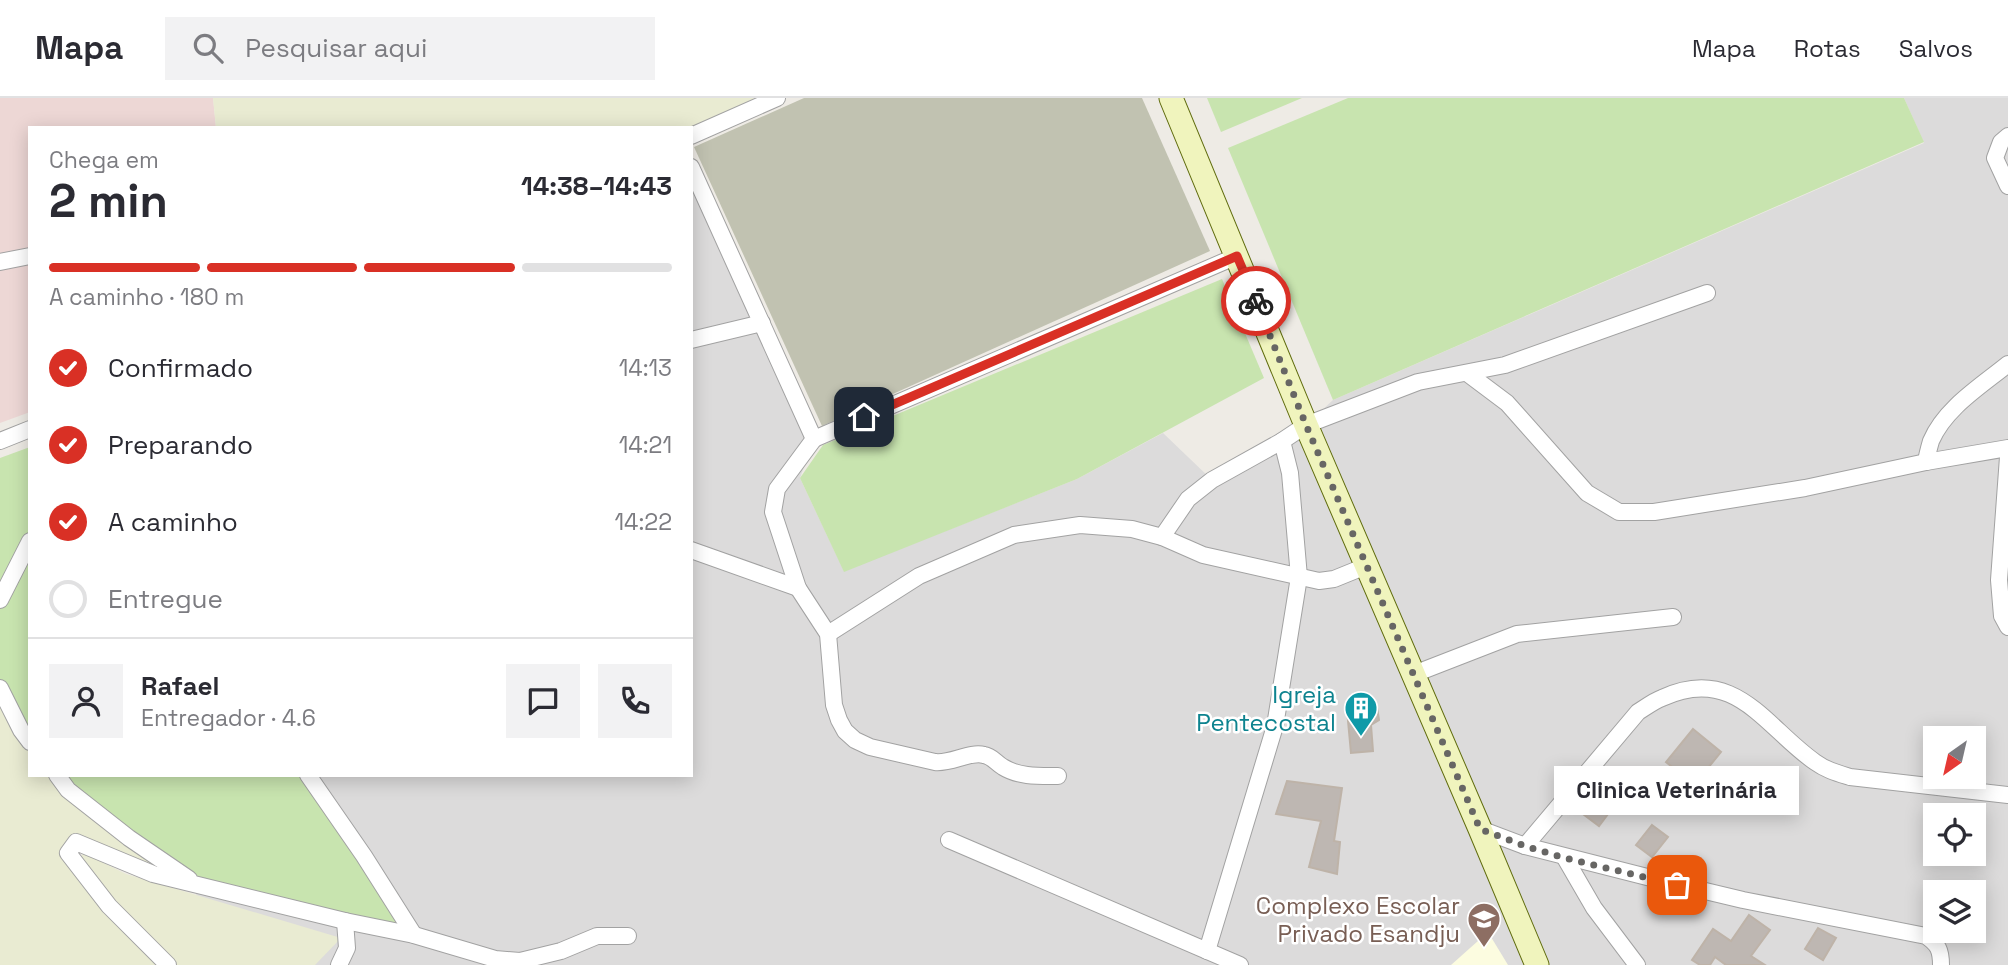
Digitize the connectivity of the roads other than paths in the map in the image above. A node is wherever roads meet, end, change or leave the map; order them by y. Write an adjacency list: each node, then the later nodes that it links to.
1 (777, 98): 3 (street)
2 (1171, 98): 8 (main road)
3 (693, 135)
4 (2008, 136): 6 (street)
5 (693, 171): 11 (street)
6 (2008, 186)
7 (28, 256): 9 (street)
8 (1237, 256): 15 (main road); 17 (street)
9 (0, 262)
10 (1707, 293): 14 (street)
11 (762, 323): 12 (street); 17 (street)
12 (693, 340)
13 (2008, 364): 22 (street)
14 (1467, 373): 15 (street); 22 (street)
15 (1306, 425): 19 (street); 26 (main road)
16 (28, 430): 18 (street)
17 (814, 439): 28 (street)
18 (0, 441)
19 (1282, 441): 23 (street); 27 (street)
20 (2008, 448): 22 (street)
21 (2008, 457): 31 (street)
22 (1926, 462)
23 (1162, 537): 27 (street); 32 (street)
24 (28, 545): 29 (street)
25 (693, 551): 28 (street)
26 (1366, 566): 27 (street); 33 (main road)
27 (1299, 577): 48 (street)
28 (798, 588): 32 (street)
29 (0, 600)
30 (1673, 617): 33 (street)
31 (2008, 628)
32 (828, 634): 36 (street)
33 (1414, 674): 40 (main road)
34 (0, 688): 35 (street)
35 (28, 739)
36 (1058, 776)
37 (58, 777): 44 (street)
38 (309, 777): 46 (street)
39 (2008, 795): 42 (street)
40 (1480, 829): 42 (street); 52 (main road)
41 (949, 840): 48 (street)
42 (1525, 846): 43 (street)
43 (1565, 858): 53 (street); 54 (street)
44 (200, 886): 45 (street); 49 (street)
45 (345, 922): 46 (street); 50 (street)
46 (414, 935): 47 (street)
47 (628, 936)
48 (1208, 951): 51 (street)
49 (168, 965)
50 (339, 965)
51 (1240, 965)
52 (1537, 965)
53 (1637, 965)
54 (1941, 965)

